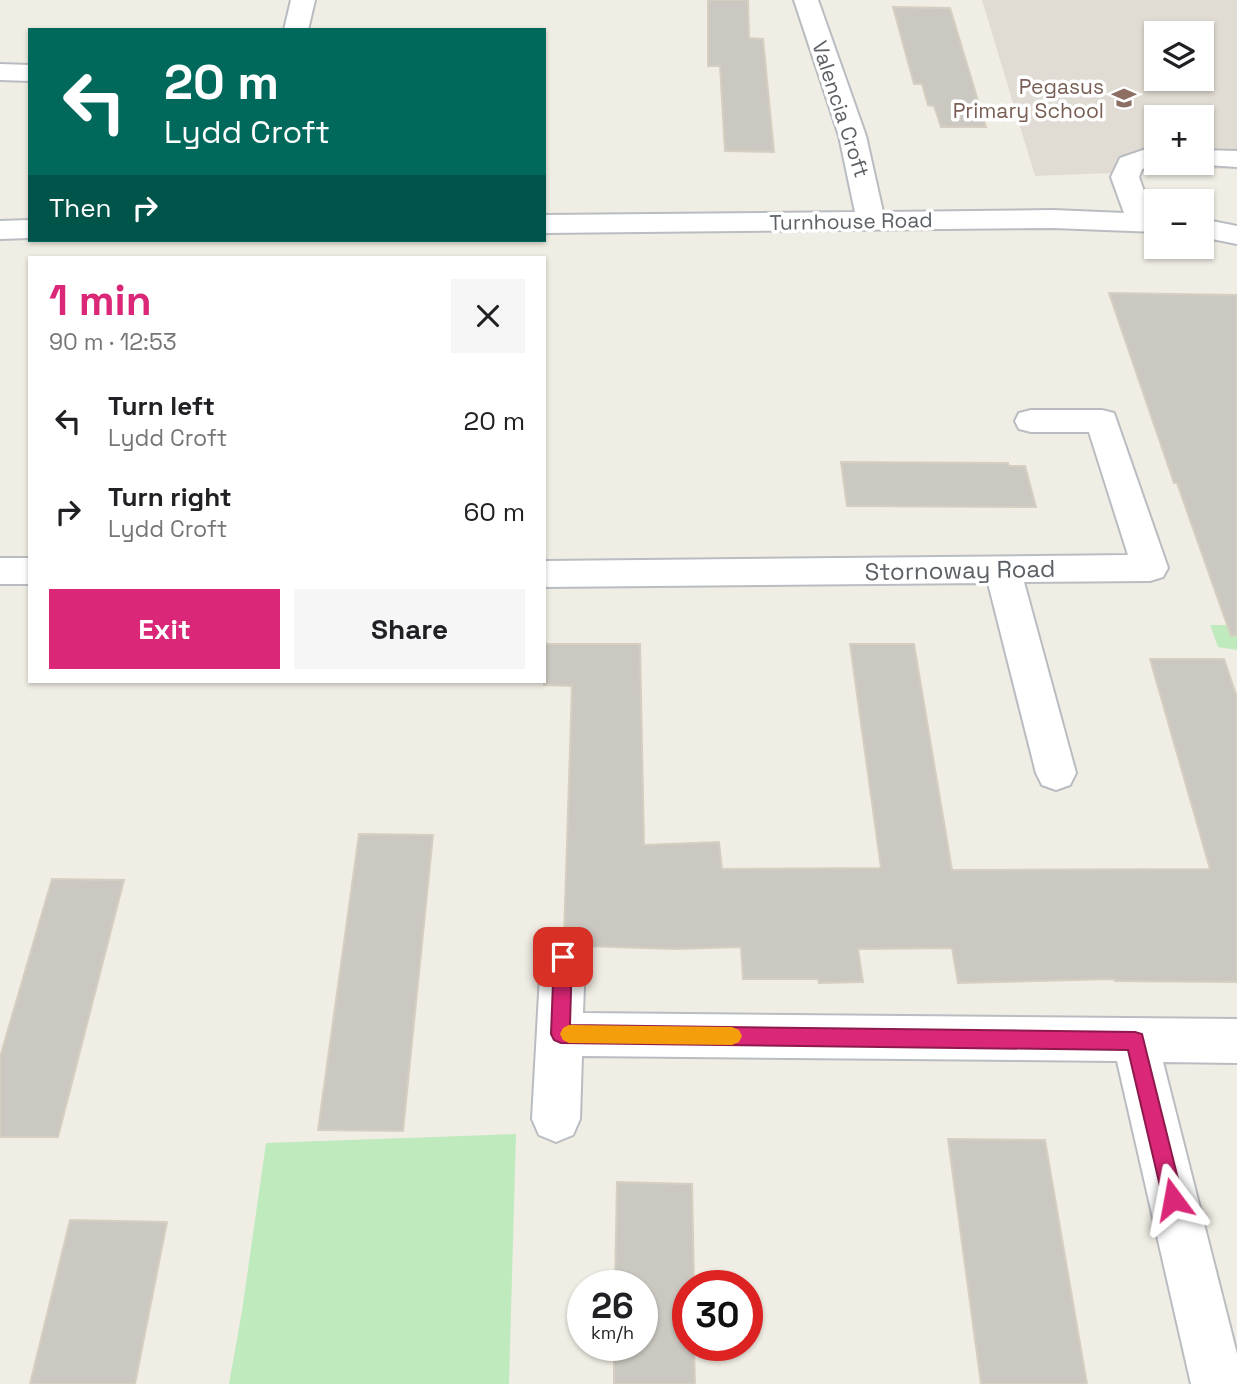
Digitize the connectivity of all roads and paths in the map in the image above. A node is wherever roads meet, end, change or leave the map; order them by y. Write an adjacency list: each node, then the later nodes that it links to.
1 (303, 0): 3 (street)
2 (806, 0): 10 (street, Valencia Croft)
3 (296, 28)
4 (0, 72): 5 (street)
5 (28, 74)
6 (1214, 158): 8 (street)
7 (1144, 159): 9 (street)
8 (1237, 159)
9 (1144, 213)
10 (870, 220): 11 (street, Turnhouse Road); 12 (street, Turnhouse Road)
11 (1144, 223)
12 (546, 224)
13 (28, 229): 14 (street)
14 (0, 230)
15 (1214, 230): 16 (street)
16 (1237, 234)
17 (1031, 421): 18 (street, Stornoway Road)
18 (1002, 569): 21 (street, Stornoway Road); 22 (street)
19 (0, 570): 20 (street)
20 (28, 571)
21 (546, 574)
22 (1056, 773)
23 (563, 957): 24 (street)
24 (561, 1034): 25 (street); 27 (street)
25 (1135, 1041): 26 (street); 28 (street)
26 (1237, 1041)
27 (556, 1119)
28 (1217, 1384)

